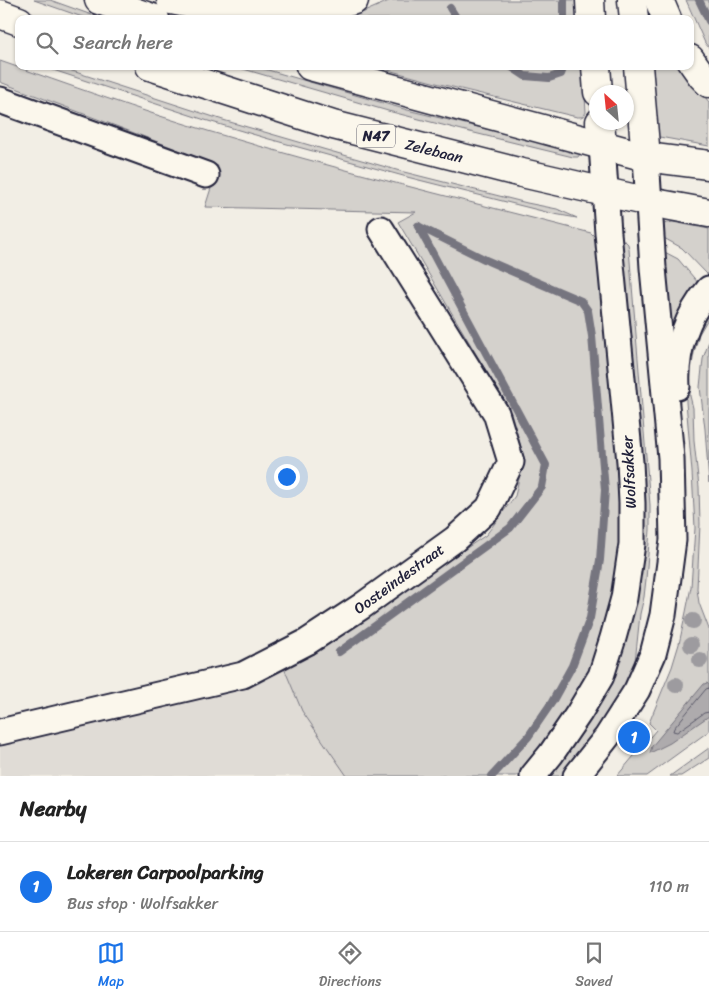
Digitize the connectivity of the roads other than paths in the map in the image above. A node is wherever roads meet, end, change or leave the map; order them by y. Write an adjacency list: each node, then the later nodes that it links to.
1 (99, 0): 8 (main road)
2 (171, 0): 3 (main road)
3 (354, 0)
4 (590, 0): 9 (main road)
5 (632, 0): 10 (main road)
6 (659, 0): 11 (main road)
7 (0, 14): 12 (main road)
8 (143, 15)
9 (592, 15)
10 (634, 15)
11 (665, 15)
12 (15, 20)
13 (694, 65): 18 (main road)
14 (162, 70): 25 (main road, Zelebaan / N47)
15 (327, 70): 21 (main road)
16 (596, 70): 19 (main road)
17 (638, 70): 22 (main road)
18 (709, 83)
19 (597, 85)
20 (0, 100): 24 (street)
21 (601, 134): 22 (main road); 25 (street, Wolfsakker)
22 (646, 157): 23 (main road); 26 (street)
23 (709, 165)
24 (206, 175)
25 (605, 193): 26 (main road, N47); 32 (street, Wolfsakker)
26 (649, 202): 27 (main road, N47); 30 (street)
27 (709, 213)
28 (381, 229): 31 (street, Oosteindestraat)
29 (709, 289): 30 (street)
30 (663, 614): 33 (street)
31 (0, 732)
32 (532, 776)
33 (576, 776)

